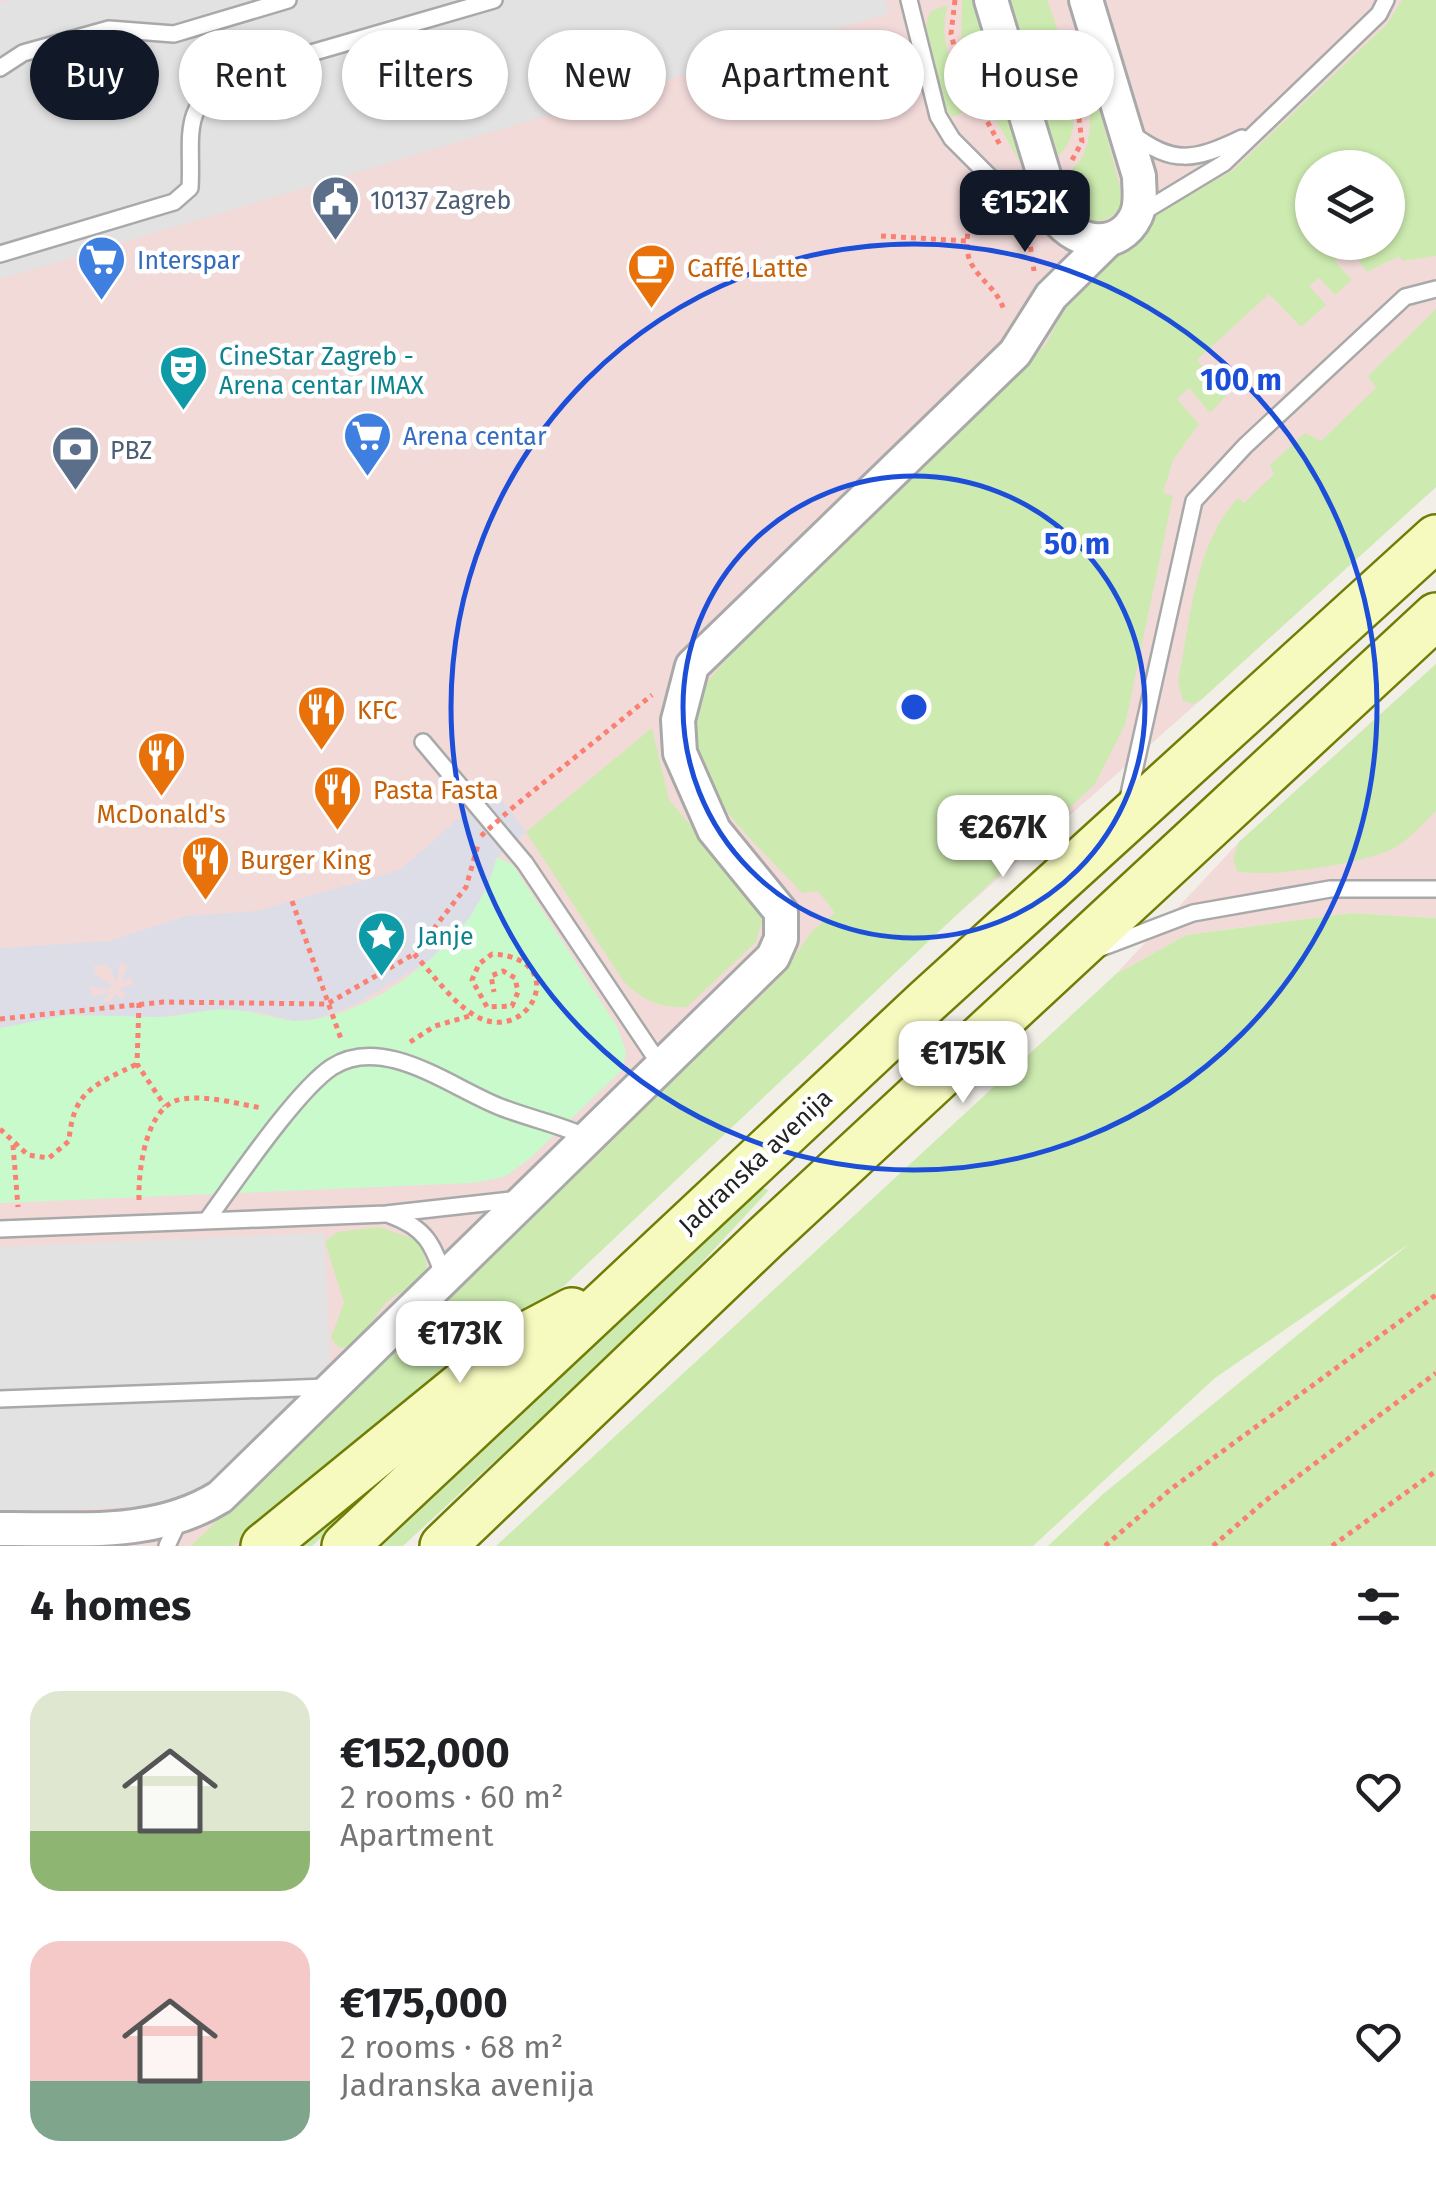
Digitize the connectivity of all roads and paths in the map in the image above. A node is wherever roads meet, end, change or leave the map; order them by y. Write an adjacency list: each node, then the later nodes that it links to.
1 (288, 0): 7 (lane)
2 (494, 0): 17 (lane)
3 (909, 0): 11 (lane)
4 (990, 0): 11 (street)
5 (1086, 0): 9 (street)
6 (1386, 0): 10 (lane)
7 (0, 68)
8 (1079, 120): 11 (path)
9 (1123, 127): 10 (lane); 13 (street)
10 (1254, 132): 13 (lane)
11 (1031, 181): 12 (street); 18 (path)
12 (1055, 211): 15 (street); 18 (street)
13 (1135, 218): 15 (street)
14 (881, 236): 16 (path)
15 (1108, 240): 18 (street)
16 (968, 241)
17 (0, 254)
18 (1042, 287): 22 (street)
19 (1436, 289): 24 (lane)
20 (1436, 538): 24 (main road, Jadranska avenija)
21 (1436, 616): 28 (main road)
22 (692, 666): 27 (path, bridge); 37 (street)
23 (423, 742): 37 (lane)
24 (1123, 821): 50 (main road, Jadranska avenija)
25 (1436, 889): 28 (lane)
26 (292, 900): 31 (path)
27 (414, 954): 31 (path); 32 (path)
28 (1060, 964): 60 (main road)
29 (494, 992): 32 (path)
30 (139, 1003): 31 (path); 33 (path); 36 (path)
31 (327, 1004): 34 (path)
32 (473, 1015): 35 (path)
33 (0, 1019)
34 (342, 1042)
35 (403, 1046)
36 (137, 1064): 38 (path); 42 (path)
37 (661, 1066): 41 (street)
38 (165, 1106): 39 (path); 44 (path)
39 (279, 1110)
40 (0, 1129): 42 (path)
41 (589, 1138): 43 (street); 47 (lane)
42 (12, 1145): 45 (path)
43 (530, 1198): 46 (lane); 49 (street)
44 (139, 1202)
45 (18, 1208)
46 (386, 1214): 47 (lane); 49 (lane)
47 (207, 1220): 48 (lane)
48 (0, 1229)
49 (445, 1280): 53 (street)
50 (627, 1282): 58 (main road); 59 (main road, Jadranska avenija)
51 (1436, 1295): 61 (path)
52 (1436, 1373): 62 (path)
53 (333, 1387): 54 (lane); 57 (street)
54 (0, 1399)
55 (1436, 1471): 63 (path)
56 (0, 1529): 57 (street)
57 (173, 1533)
58 (264, 1546)
59 (345, 1546)
60 (443, 1546)
61 (1105, 1546)
62 (1214, 1546)
63 (1332, 1546)

